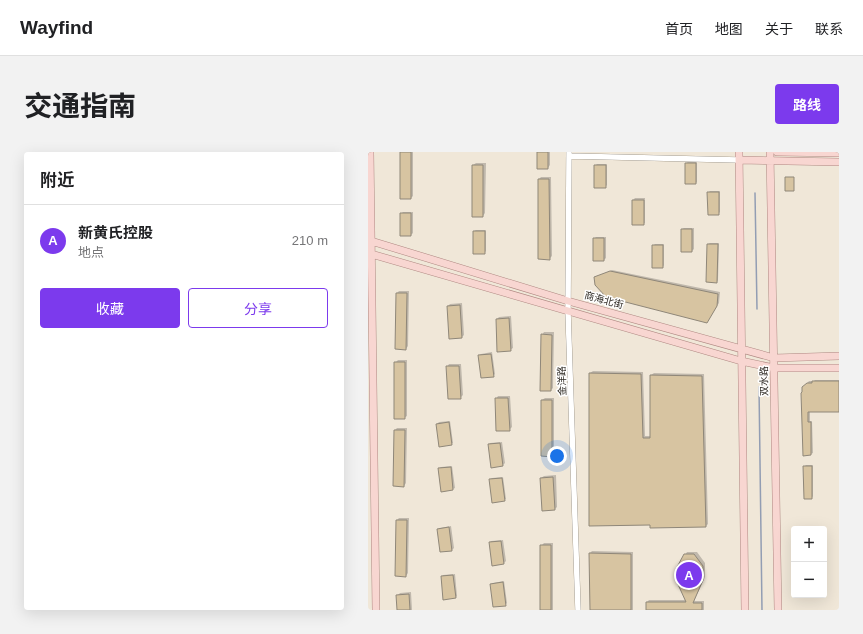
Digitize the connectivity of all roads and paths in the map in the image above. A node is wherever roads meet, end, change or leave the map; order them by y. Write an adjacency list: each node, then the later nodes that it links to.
1 (370, 152): 10 (main road)
2 (739, 152): 7 (main road)
3 (770, 152): 8 (main road, 双水路)
4 (777, 152): 5 (main road)
5 (839, 153)
6 (569, 154): 7 (street); 12 (street, 金洋路)
7 (739, 160): 8 (main road); 14 (main road)
8 (770, 161): 9 (main road); 16 (main road, 双水路)
9 (839, 162)
10 (369, 240): 11 (main road); 12 (main road, 商海北街)
11 (369, 254): 13 (main road, 商海北街); 20 (main road)
12 (568, 300): 13 (street, 金洋路); 14 (main road, 商海北街)
13 (568, 311): 17 (main road, 商海北街); 21 (street, 金洋路)
14 (742, 348): 16 (main road, 商海北街); 17 (main road)
15 (839, 356): 16 (main road, 商海北街)
16 (774, 358): 18 (main road, 双水路)
17 (741, 361): 18 (main road, 商海北街); 22 (main road)
18 (774, 368): 19 (main road, 商海北街); 23 (main road, 双水路)
19 (839, 368)
20 (376, 610)
21 (578, 610)
22 (745, 610)
23 (778, 610)

